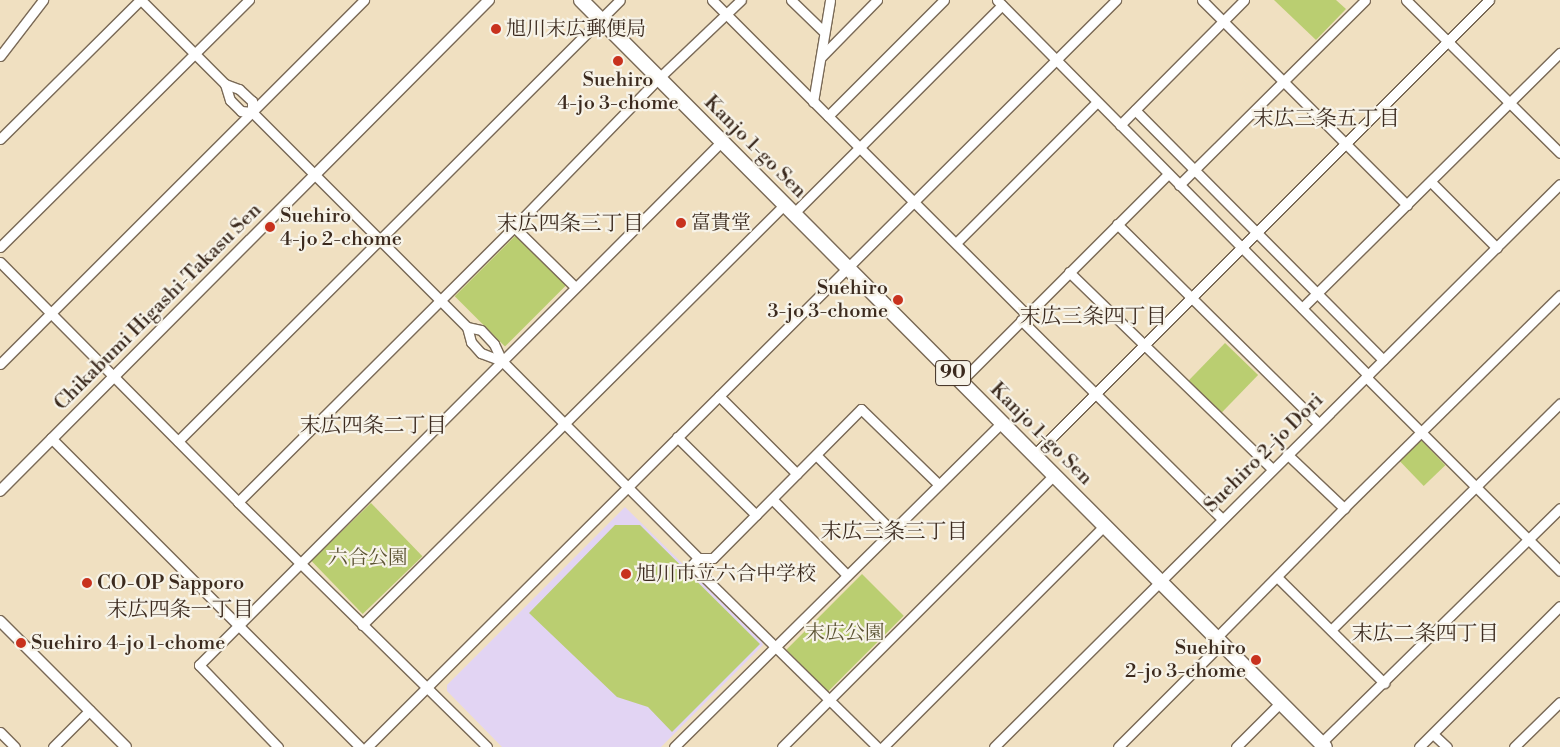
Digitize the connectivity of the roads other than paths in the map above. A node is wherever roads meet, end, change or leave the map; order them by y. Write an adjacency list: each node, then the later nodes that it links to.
1 (43, 0): 28 (street)
2 (141, 0): 27 (street); 41 (street)
3 (249, 0): 27 (street)
4 (364, 0): 38 (street)
5 (489, 0): 47 (street, Chikabumi Higashi-Takasu Sen)
6 (580, 0): 22 (main road, Kanjo 1-go Sen / 90)
7 (620, 0): 22 (street)
8 (712, 0): 21 (street)
9 (741, 0): 21 (street)
10 (791, 0): 24 (street)
11 (830, 0): 24 (street)
12 (877, 0): 29 (street)
13 (944, 0): 39 (street)
14 (1116, 0): 30 (street)
15 (1202, 0): 23 (street)
16 (1244, 0): 23 (street)
17 (1365, 0): 32 (street)
18 (1406, 0): 25 (street)
19 (1489, 0): 25 (street)
20 (1000, 2): 30 (street); 44 (street)
21 (727, 14): 31 (street); 34 (street)
22 (601, 20): 31 (main road, Kanjo 1-go Sen / 90); 58 (street)
23 (1223, 20): 32 (street); 37 (street)
24 (824, 32): 29 (street)
25 (1448, 41): 36 (street); 43 (street)
26 (1560, 53): 36 (street)
27 (194, 54): 33 (street); 60 (street)
28 (0, 56)
29 (820, 57): 34 (street)
30 (1057, 60): 35 (street); 52 (street)
31 (659, 78): 42 (main road, Kanjo 1-go Sen / 90); 56 (street)
32 (1284, 81): 43 (street); 46 (street)
33 (225, 84): 38 (street); 38 (street)
34 (813, 102): 39 (street)
35 (1097, 102): 40 (street); 59 (street)
36 (1509, 103): 45 (street); 49 (street)
37 (1135, 110): 40 (street); 46 (street)
38 (252, 112): 47 (street); 72 (street)
39 (828, 116): 44 (street)
40 (1120, 125): 48 (street)
41 (0, 139)
42 (722, 141): 54 (main road, Kanjo 1-go Sen / 90); 66 (street)
43 (1345, 144): 53 (street); 57 (street)
44 (859, 149): 52 (street); 54 (street)
45 (1560, 153)
46 (1194, 171): 51 (street); 57 (street)
47 (316, 174): 58 (street); 80 (street, Chikabumi Higashi-Takasu Sen)
48 (1168, 174): 51 (street); 55 (street)
49 (1431, 182): 53 (street); 62 (street)
50 (1560, 184): 62 (street, Suehiro 2-jo Dori)
51 (1179, 185): 61 (street)
52 (913, 203): 59 (street); 64 (street)
53 (1407, 206): 67 (street)
54 (789, 208): 64 (main road, Kanjo 1-go Sen / 90); 85 (street)
55 (1117, 224): 65 (street); 69 (street)
56 (514, 227): 66 (street); 70 (street)
57 (1257, 233): 61 (street); 67 (street)
58 (380, 239): 70 (street); 91 (street)
59 (956, 243): 73 (street)
60 (0, 247)
61 (1242, 248): 69 (street); 71 (street)
62 (1497, 248): 76 (street, Suehiro 2-jo Dori)
63 (0, 262): 72 (street)
64 (847, 268): 81 (main road, Kanjo 1-go Sen / 90); 83 (street)
65 (1069, 272): 73 (street); 75 (street)
66 (575, 287): 77 (street)
67 (1317, 293): 71 (street); 76 (street)
68 (1560, 295): 88 (street)
69 (1192, 298): 75 (street); 87 (street)
70 (439, 300): 74 (street); 103 (street)
71 (1302, 308): 79 (street)
72 (51, 314): 78 (street); 80 (street)
73 (1024, 317): 81 (street); 82 (street)
74 (467, 327): 77 (street); 77 (street)
75 (1142, 346): 82 (street); 95 (street)
76 (1382, 360): 79 (street, Suehiro 2-jo Dori)
77 (502, 361): 85 (street); 112 (street)
78 (0, 364)
79 (1367, 376): 87 (street, Suehiro 2-jo Dori); 88 (street)
80 (113, 377): 90 (street, Chikabumi Higashi-Takasu Sen); 91 (street)
81 (961, 381): 86 (main road, Kanjo 1-go Sen / 90)
82 (1096, 393): 92 (street); 107 (street)
83 (719, 396): 89 (street); 96 (street)
84 (1560, 403): 100 (street)
85 (564, 422): 99 (street); 119 (street)
86 (1002, 422): 92 (main road, Kanjo 1-go Sen / 90); 98 (street)
87 (1318, 423): 93 (street, Suehiro 2-jo Dori)
88 (1421, 433): 100 (street); 104 (street)
89 (677, 436): 99 (street); 106 (street)
90 (51, 438): 101 (street, Chikabumi Higashi-Takasu Sen); 120 (street)
91 (178, 441): 103 (street)
92 (1034, 454): 97 (main road, Kanjo 1-go Sen / 90)
93 (1287, 454): 95 (street, Suehiro 2-jo Dori); 104 (street)
94 (816, 455): 96 (street); 98 (street); 109 (street)
95 (1272, 469): 107 (street, Suehiro 2-jo Dori)
96 (797, 474): 102 (street)
97 (1054, 475): 108 (main road, Kanjo 1-go Sen / 90); 126 (street)
98 (938, 484): 109 (street)
99 (628, 487): 111 (street); 125 (street)
100 (1476, 487): 110 (street); 121 (street)
101 (0, 491)
102 (772, 499): 106 (street); 114 (street)
103 (238, 502): 112 (street)
104 (1344, 508): 115 (street)
105 (1560, 508): 110 (street)
106 (756, 515): 111 (street)
107 (1222, 519): 116 (street, Suehiro 2-jo Dori)
108 (1104, 526): 116 (main road, Kanjo 1-go Sen / 90); 143 (street)
109 (891, 530): 114 (street)
110 (1529, 539): 113 (street); 124 (street)
111 (698, 558): 123 (street)
112 (300, 563): 119 (street); 120 (street)
113 (1560, 571)
114 (847, 575): 123 (street)
115 (1277, 577): 121 (street); 122 (street)
116 (1160, 582): 122 (main road, Kanjo 1-go Sen / 90); 144 (street, Suehiro 2-jo Dori)
117 (1560, 606): 131 (street)
118 (0, 621): 129 (street)
119 (362, 625): 125 (street)
120 (238, 626): 136 (street); 137 (street)
121 (1331, 630): 124 (street)
122 (1219, 640): 127 (main road, Kanjo 1-go Sen / 90); 145 (street)
123 (774, 647): 126 (street); 140 (street)
124 (1384, 683): 132 (street)
125 (427, 688): 138 (street); 139 (street)
126 (829, 700): 141 (street); 142 (street)
127 (1281, 702): 132 (main road, Kanjo 1-go Sen / 90); 146 (street)
128 (1560, 702): 149 (street)
129 (90, 710): 134 (street); 135 (street)
130 (0, 732): 133 (street)
131 (1433, 734): 147 (street); 148 (street)
132 (1323, 745)
133 (15, 747)
134 (54, 747)
135 (126, 747)
136 (278, 747)
137 (360, 747)
138 (367, 747)
139 (487, 747)
140 (674, 747)
141 (782, 747)
142 (877, 747)
143 (883, 747)
144 (994, 747)
145 (1118, 747)
146 (1236, 747)
147 (1419, 747)
148 (1447, 747)
149 (1514, 747)

